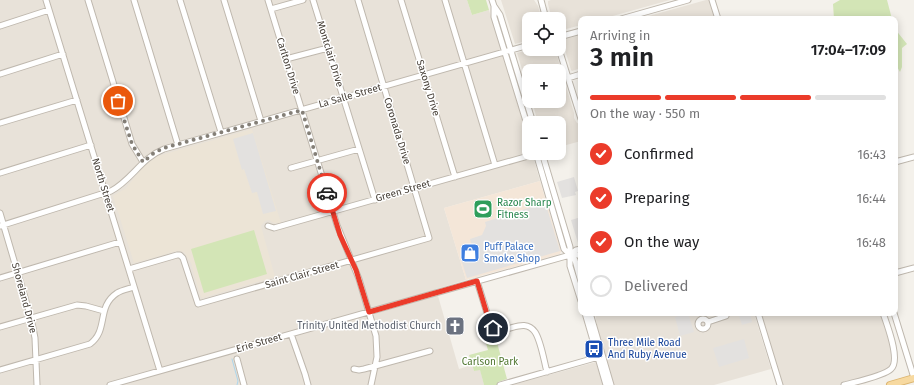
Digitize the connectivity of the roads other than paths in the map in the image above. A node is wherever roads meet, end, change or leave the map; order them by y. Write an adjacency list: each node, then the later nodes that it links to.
1 (46, 0): 17 (street, North Street)
2 (88, 0): 54 (street)
3 (134, 0): 46 (street)
4 (180, 0): 44 (street)
5 (224, 0): 42 (street)
6 (268, 0): 16 (street, Carlton Drive)
7 (303, 0): 16 (street)
8 (313, 0): 25 (street, Montclair Drive)
9 (358, 0): 35 (street, Coronada Drive)
10 (402, 0): 32 (street, Saxony Drive)
11 (445, 0): 30 (street)
12 (541, 0): 18 (street)
13 (688, 0): 19 (street)
14 (712, 0): 20 (street)
15 (493, 3): 26 (street)
16 (271, 9): 29 (street, Carlton Drive)
17 (49, 10): 21 (street); 27 (street, North Street)
18 (544, 12)
19 (632, 16)
20 (717, 16)
21 (0, 26)
22 (578, 31): 23 (street)
23 (566, 35)
24 (522, 47): 26 (street, La Salle Street)
25 (328, 48): 29 (street); 36 (street, Montclair Drive)
26 (508, 51): 30 (street, La Salle Street); 40 (street); 41 (street)
27 (63, 54): 31 (street); 37 (street, North Street)
28 (561, 56): 34 (street)
29 (286, 59): 38 (street, Carlton Drive)
30 (464, 64): 32 (street, La Salle Street); 55 (street)
31 (0, 74)
32 (424, 75): 35 (street, La Salle Street); 58 (street, Saxony Drive)
33 (578, 75): 34 (street)
34 (568, 78): 39 (street)
35 (384, 86): 36 (street, La Salle Street); 59 (street, Coronada Drive)
36 (343, 98): 38 (street, La Salle Street); 47 (street, Montclair Drive)
37 (77, 100): 43 (street); 45 (street, North Street)
38 (302, 110): 42 (street, La Salle Street); 50 (street, Carlton Drive)
39 (578, 110)
40 (525, 116)
41 (531, 116)
42 (261, 121): 44 (street, La Salle Street)
43 (0, 123)
44 (221, 132): 46 (street, La Salle Street)
45 (91, 145): 57 (street); 60 (street, North Street)
46 (178, 145): 54 (street, La Salle Street)
47 (359, 149): 50 (street); 61 (street, Montclair Drive)
48 (914, 157): 53 (street)
49 (522, 158): 55 (street, Green Street)
50 (317, 160): 56 (street); 62 (street, Carlton Drive)
51 (539, 160): 69 (street)
52 (544, 160): 69 (street)
53 (898, 161)
54 (143, 162): 60 (street, La Salle Street)
55 (495, 166): 58 (street, Green Street)
56 (291, 168)
57 (0, 173)
58 (455, 177): 59 (street, Green Street)
59 (414, 188): 61 (street, Green Street); 66 (street, Coronada Drive)
60 (106, 193): 64 (street, La Salle Street); 67 (street, North Street)
61 (375, 200): 62 (street, Green Street)
62 (333, 211): 65 (street, Green Street); 71 (street, Carlton Drive)
63 (0, 213): 64 (street, Shoreland Drive)
64 (2, 225): 76 (street, Shoreland Drive)
65 (268, 226)
66 (430, 238): 71 (street, Saint Clair Street)
67 (120, 242): 73 (street, North Street); 76 (street)
68 (578, 250): 69 (street, Erie Street)
69 (570, 255): 70 (street, Erie Street); 74 (street); 78 (street, Erie Street); 80 (street)
70 (578, 255)
71 (352, 260): 73 (street, Saint Clair Street); 82 (street, Carlton Drive)
72 (914, 268): 75 (street)
73 (129, 269): 79 (street, North Street)
74 (578, 271)
75 (898, 272)
76 (18, 273): 77 (street); 89 (street, Shoreland Drive)
77 (0, 278)
78 (477, 281): 82 (street, Erie Street); 101 (street)
79 (134, 287): 81 (street); 100 (street, North Street)
80 (578, 291)
81 (104, 311): 89 (street); 96 (street)
82 (369, 312): 92 (street, Erie Street); 97 (street, Carlton Drive)
83 (586, 316): 94 (street)
84 (591, 316): 94 (street)
85 (726, 316): 90 (street)
86 (759, 316): 111 (street)
87 (884, 316): 112 (street)
88 (895, 316): 102 (street)
89 (31, 318): 91 (street); 96 (street, Shoreland Drive)
90 (708, 322)
91 (0, 327)
92 (291, 334): 100 (street, Erie Street); 106 (street)
93 (430, 351): 97 (street)
94 (600, 356): 101 (street); 109 (street); 110 (street)
95 (237, 359): 105 (street)
96 (35, 360): 99 (street); 103 (street, Shoreland Drive)
97 (375, 366): 98 (street); 107 (street, Carlton Drive)
98 (354, 369)
99 (0, 370)
100 (160, 371): 104 (street, Erie Street)
101 (547, 372): 108 (street)
102 (914, 378): 113 (main road)
103 (37, 385)
104 (110, 385)
105 (244, 385)
106 (308, 385)
107 (371, 385)
108 (500, 385)
109 (606, 385)
110 (611, 385)
111 (780, 385)
112 (844, 385)
113 (890, 385)

